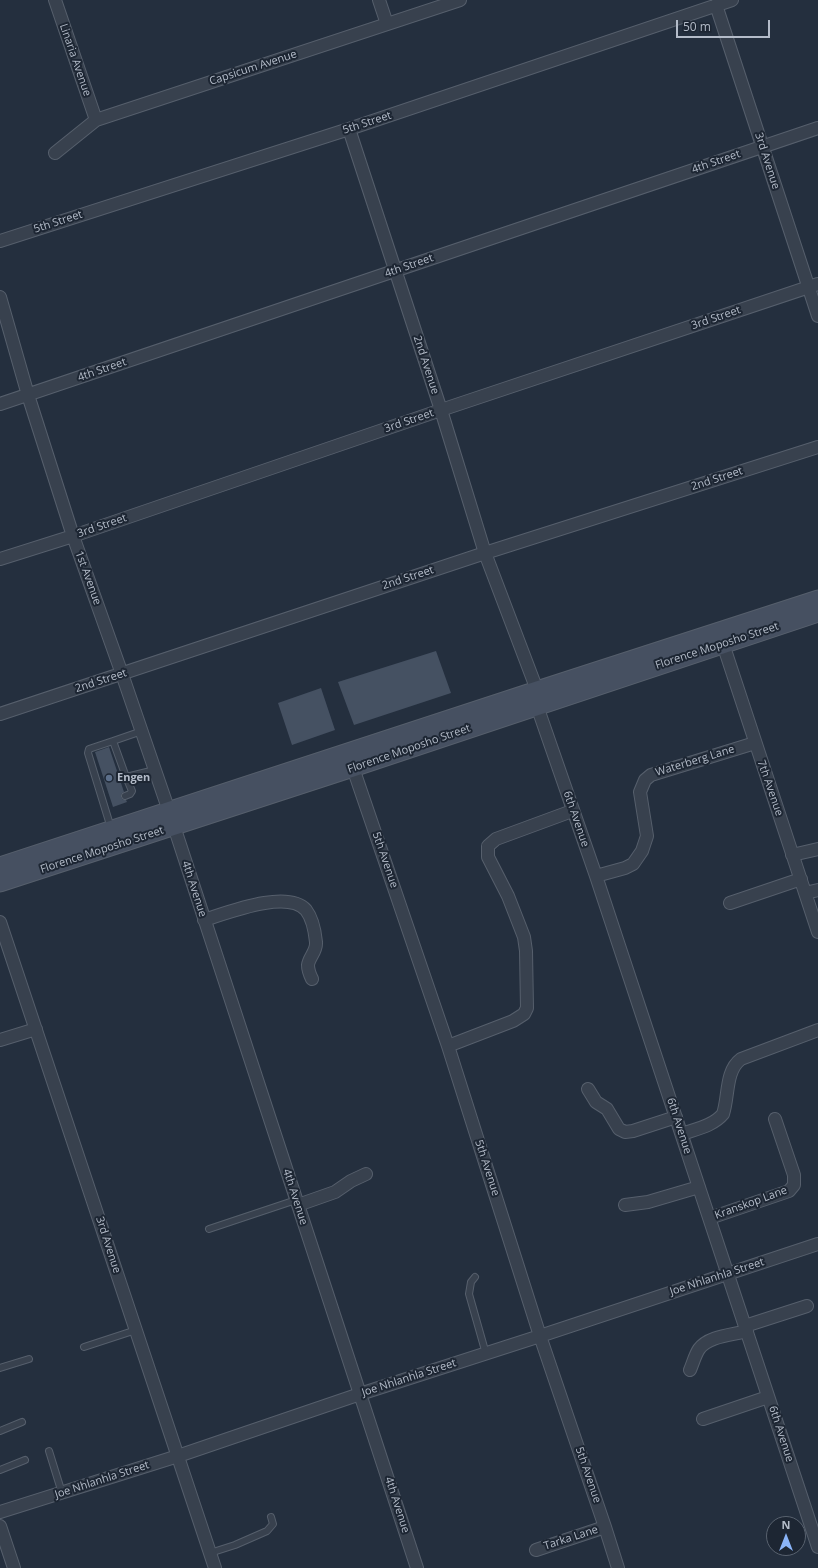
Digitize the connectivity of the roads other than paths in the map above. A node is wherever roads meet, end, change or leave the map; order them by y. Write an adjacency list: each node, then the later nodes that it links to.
1 (55, 0): 7 (street, Linaria Avenue)
2 (379, 0): 6 (street)
3 (460, 0): 6 (street, Capsicum Avenue)
4 (732, 0): 5 (street, 5th Street)
5 (716, 5): 9 (street, 5th Street); 10 (street, 3rd Avenue)
6 (387, 24): 7 (street, Capsicum Avenue)
7 (96, 120): 11 (street, Capsicum Avenue)
8 (818, 128): 10 (street, 4th Street)
9 (349, 129): 12 (street, 5th Street); 13 (street, 2nd Avenue)
10 (762, 147): 13 (street, 4th Street); 14 (street, 3rd Avenue)
11 (55, 153)
12 (0, 241)
13 (395, 271): 17 (street, 4th Street); 19 (street, 2nd Avenue)
14 (813, 286): 16 (street, 3rd Avenue); 19 (street, 3rd Street)
15 (0, 297): 17 (street, 1st Avenue)
16 (818, 316)
17 (28, 395): 18 (street, 4th Street); 21 (street, 1st Avenue)
18 (0, 404)
19 (441, 410): 21 (street, 3rd Street); 22 (street, 2nd Avenue)
20 (818, 447): 22 (street, 2nd Street)
21 (73, 536): 23 (street, 3rd Street); 27 (street, 1st Avenue)
22 (485, 553): 27 (street, 2nd Street); 28 (street, 2nd Avenue)
23 (0, 559)
24 (818, 599): 28 (street, Florence Moposho Street)
25 (818, 612): 26 (street, Florence Moposho Street)
26 (723, 644): 28 (street, Florence Moposho Street); 32 (street, 7th Avenue)
27 (122, 674): 29 (street, 2nd Street); 30 (street, 1st Avenue)
28 (537, 698): 33 (street, Florence Moposho Street); 39 (street, 6th Avenue); 40 (street, Florence Moposho Street)
29 (0, 714)
30 (142, 731): 31 (lane); 34 (street, 1st Avenue)
31 (113, 741): 35 (lane); 38 (lane)
32 (755, 743): 43 (street, 7th Avenue); 45 (street, Waterberg Lane)
33 (353, 768): 40 (street, Florence Moposho Street); 58 (street, 5th Avenue)
34 (155, 770): 35 (lane); 40 (street, 1st Avenue)
35 (126, 777): 36 (lane)
36 (125, 796)
37 (111, 801): 38 (lane)
38 (103, 803): 41 (lane)
39 (572, 811): 45 (street, 6th Avenue); 58 (street)
40 (171, 819): 41 (street, Florence Moposho Street); 47 (street, Florence Moposho Street); 51 (street, 4th Avenue)
41 (112, 830): 44 (street, Florence Moposho Street)
42 (818, 849): 43 (street)
43 (792, 855): 46 (street, 7th Avenue)
44 (0, 866)
45 (596, 876): 60 (street, 6th Avenue)
46 (801, 879): 49 (street, 7th Avenue); 50 (street)
47 (0, 884)
48 (818, 890): 49 (street)
49 (805, 893): 53 (street, 7th Avenue)
50 (730, 903)
51 (204, 920): 54 (street); 65 (street, 4th Avenue)
52 (0, 922): 55 (street, 3rd Avenue)
53 (818, 932)
54 (312, 979)
55 (36, 1029): 57 (street); 74 (street, 3rd Avenue)
56 (818, 1030): 62 (street)
57 (0, 1040)
58 (448, 1046): 75 (street, 5th Avenue)
59 (588, 1089): 60 (street)
60 (676, 1116): 62 (street, 6th Avenue)
61 (775, 1119): 67 (street, Kranskop Lane)
62 (682, 1134): 64 (street, 6th Avenue)
63 (366, 1174): 65 (street)
64 (699, 1187): 66 (street); 67 (street, 6th Avenue)
65 (297, 1203): 68 (lane); 81 (street, 4th Avenue)
66 (625, 1205)
67 (710, 1218): 70 (street, 6th Avenue)
68 (209, 1229)
69 (818, 1244): 70 (street, Joe Nhlanhla Street)
70 (728, 1274): 73 (street, 6th Avenue); 75 (street, Joe Nhlanhla Street)
71 (475, 1277): 77 (lane)
72 (807, 1306): 73 (street)
73 (746, 1328): 80 (street); 82 (street, 6th Avenue)
74 (136, 1330): 76 (lane); 87 (street, 3rd Avenue)
75 (540, 1336): 77 (street, Joe Nhlanhla Street); 94 (street, 5th Avenue)
76 (84, 1347)
77 (486, 1354): 81 (street, Joe Nhlanhla Street)
78 (29, 1359): 79 (lane)
79 (0, 1368)
80 (690, 1370)
81 (360, 1394): 87 (street, Joe Nhlanhla Street); 100 (street, 4th Avenue)
82 (768, 1397): 83 (street); 95 (street, 6th Avenue)
83 (703, 1419)
84 (22, 1422): 85 (lane)
85 (0, 1430)
86 (49, 1451): 90 (lane)
87 (178, 1456): 90 (street, Joe Nhlanhla Street); 97 (street, 3rd Avenue)
88 (25, 1460): 89 (lane)
89 (0, 1470)
90 (62, 1493): 91 (street, Joe Nhlanhla Street)
91 (0, 1512)
92 (271, 1517): 97 (lane)
93 (0, 1526): 98 (street)
94 (605, 1527): 96 (street, Tarka Lane); 101 (street, 5th Avenue)
95 (818, 1547)
96 (536, 1550)
97 (210, 1553): 99 (street, 3rd Avenue)
98 (14, 1568)
99 (215, 1568)
100 (417, 1568)
101 (618, 1568)

